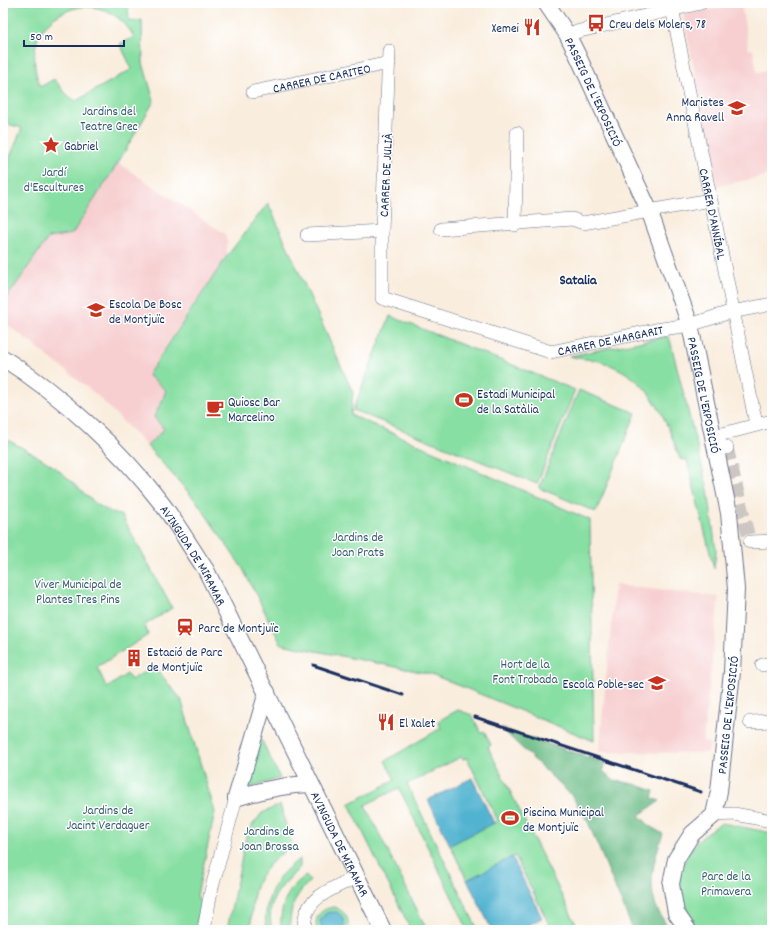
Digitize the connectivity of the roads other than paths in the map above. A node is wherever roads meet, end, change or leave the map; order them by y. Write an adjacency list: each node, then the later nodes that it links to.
1 (546, 3): 4 (street, PASSEIG DE L'EXPOSICIÓ)
2 (701, 3): 3 (street)
3 (672, 6): 4 (street); 8 (street, CARRER D'ANNÍBAL)
4 (567, 34): 9 (street, PASSEIG DE L'EXPOSICIÓ)
5 (389, 57): 6 (street, CARRER DE CARITEO); 12 (street, CARRER DE JULIÀ)
6 (253, 92)
7 (517, 133): 10 (street)
8 (710, 200): 9 (street); 16 (street, CARRER D'ANNÍBAL)
9 (649, 210): 10 (street); 17 (street, PASSEIG DE L'EXPOSICIÓ)
10 (515, 225): 11 (street)
11 (441, 229)
12 (382, 231): 13 (street); 14 (street, CARRER DE JULIÀ)
13 (307, 235)
14 (382, 298): 17 (street, CARRER DE MARGARIT)
15 (772, 304): 16 (street, CARRER DE MARGARIT)
16 (733, 312): 17 (street, CARRER DE MARGARIT); 20 (street, CARRER D'ANNÍBAL)
17 (690, 325): 21 (street, PASSEIG DE L'EXPOSICIÓ)
18 (3, 358): 24 (street, AVINGUDA DE MIRAMAR)
19 (772, 421): 20 (street)
20 (756, 424): 21 (street)
21 (719, 442): 29 (street, PASSEIG DE L'EXPOSICIÓ)
22 (772, 541): 23 (street)
23 (750, 542)
24 (267, 692): 27 (street, AVINGUDA DE MIRAMAR); 28 (street)
25 (772, 721): 26 (street)
26 (750, 722)
27 (310, 784): 28 (street); 31 (street, AVINGUDA DE MIRAMAR)
28 (236, 798): 32 (street)
29 (714, 815): 30 (street); 35 (street)
30 (772, 821)
31 (356, 877): 33 (street); 34 (street, AVINGUDA DE MIRAMAR)
32 (204, 930)
33 (305, 930)
34 (383, 930)
35 (688, 930)

